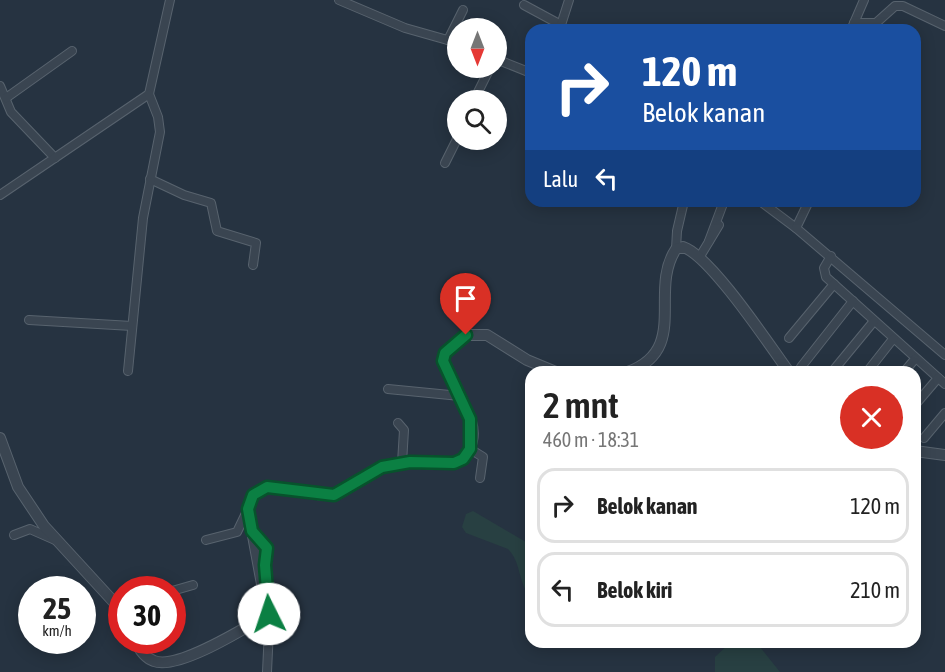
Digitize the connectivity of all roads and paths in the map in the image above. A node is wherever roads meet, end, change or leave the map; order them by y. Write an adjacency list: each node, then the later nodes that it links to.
1 (170, 0): 18 (street)
2 (339, 0): 13 (street)
3 (569, 0): 9 (street)
4 (864, 0): 10 (street)
5 (524, 5): 8 (street)
6 (463, 10): 7 (street)
7 (459, 18)
8 (555, 24)
9 (561, 24)
10 (854, 24)
11 (876, 24): 12 (street)
12 (945, 26)
13 (447, 40)
14 (72, 51): 19 (street)
15 (507, 63): 16 (street)
16 (525, 71)
17 (0, 86): 19 (street)
18 (148, 94): 21 (street); 23 (street)
19 (6, 98): 21 (street)
20 (452, 150): 22 (street)
21 (55, 158): 24 (street)
22 (446, 163)
23 (150, 179): 35 (street); 40 (street)
24 (0, 195)
25 (683, 207): 32 (street)
26 (722, 207): 31 (street)
27 (768, 207): 30 (street)
28 (806, 207): 30 (street)
29 (719, 225): 31 (street)
30 (796, 228): 33 (street)
31 (709, 241): 34 (street)
32 (676, 249): 34 (street); 46 (street)
33 (831, 256): 36 (street); 43 (street)
34 (699, 258): 47 (street)
35 (253, 265)
36 (834, 284): 37 (street); 41 (street)
37 (852, 302): 39 (street); 48 (street)
38 (29, 320): 40 (street)
39 (873, 321): 42 (street); 49 (street)
40 (132, 326): 52 (street)
41 (789, 338)
42 (893, 339): 44 (street); 50 (street)
43 (945, 355)
44 (915, 359): 51 (street); 53 (street)
45 (542, 366): 56 (street)
46 (640, 366)
47 (785, 366)
48 (802, 366)
49 (837, 366)
50 (872, 366)
51 (909, 366)
52 (128, 371)
53 (938, 378): 54 (street); 57 (street)
54 (945, 384)
55 (388, 388): 56 (street)
56 (460, 396): 62 (street)
57 (921, 398)
58 (945, 413): 61 (street)
59 (398, 423): 65 (street)
60 (0, 438): 71 (street)
61 (924, 438)
62 (470, 449): 65 (street); 66 (street)
63 (921, 452): 64 (street)
64 (945, 455)
65 (402, 463): 67 (street)
66 (480, 478)
67 (248, 509): 68 (street); 70 (street)
68 (252, 531): 75 (street); 76 (street)
69 (14, 535): 71 (street)
70 (206, 540)
71 (59, 542): 74 (street)
72 (193, 585): 73 (street)
73 (186, 587)
74 (108, 596)
75 (148, 654)
76 (267, 672)

